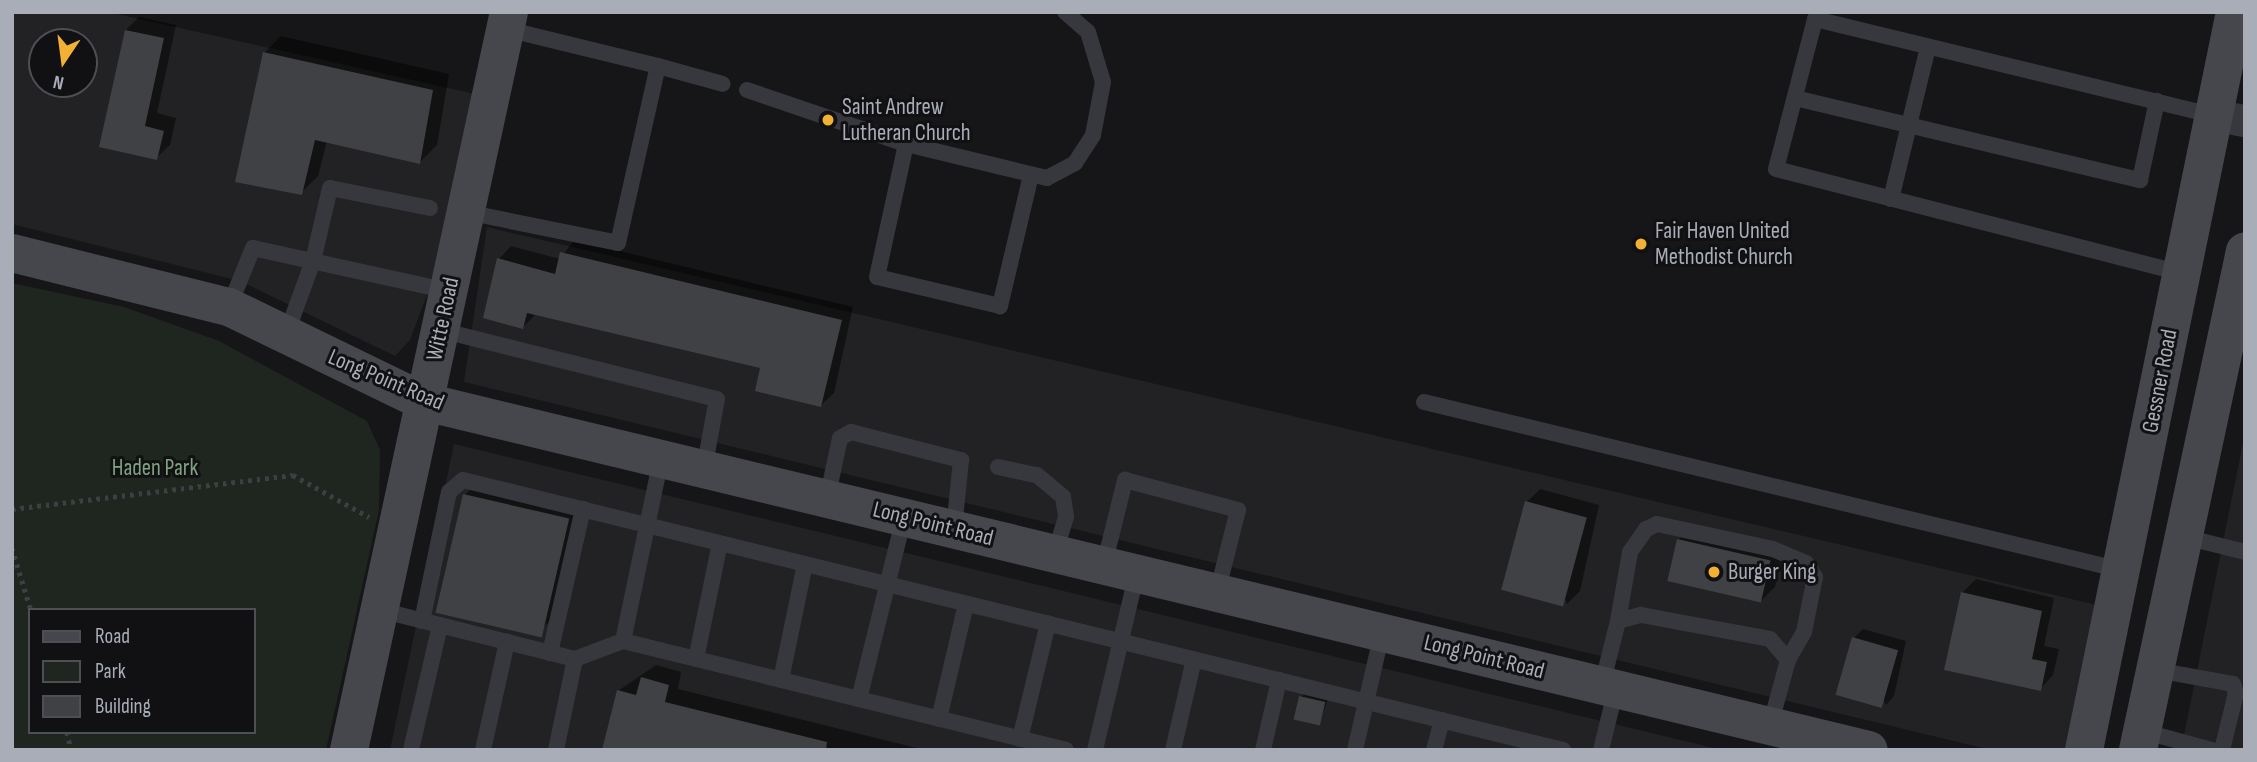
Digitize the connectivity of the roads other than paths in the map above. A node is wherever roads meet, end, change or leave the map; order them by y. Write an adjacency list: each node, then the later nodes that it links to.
1 (1065, 12): 13 (lane)
2 (2235, 12): 10 (main road, Gessner Road)
3 (507, 21): 5 (lane); 15 (main road, Witte Road)
4 (1928, 47): 8 (lane); 9 (lane); 11 (lane)
5 (658, 66): 6 (lane); 15 (lane)
6 (723, 84)
7 (747, 90): 12 (lane)
8 (1795, 98): 11 (lane); 14 (lane)
9 (2157, 102): 10 (lane); 11 (lane)
10 (2229, 118): 19 (main road, Gessner Road)
11 (1909, 125): 14 (lane)
12 (906, 144): 13 (lane); 13 (lane)
13 (1031, 175)
14 (1891, 199): 19 (lane)
15 (448, 210): 17 (lane); 20 (main road, Witte Road)
16 (12, 253): 21 (main road, Long Point Road)
17 (313, 261): 20 (lane); 21 (lane); 24 (lane)
18 (2244, 262): 22 (main road)
19 (2181, 273): 41 (main road, Gessner Road)
20 (449, 291): 23 (main road, Witte Road)
21 (229, 307): 24 (main road, Long Point Road)
22 (2237, 327): 35 (main road)
23 (440, 330): 25 (main road, Witte Road); 29 (lane)
24 (286, 335): 25 (main road, Long Point Road)
25 (425, 402): 27 (main road, Long Point Road); 45 (main road, Witte Road)
26 (1424, 402): 41 (lane)
27 (661, 459): 29 (main road, Long Point Road); 33 (lane)
28 (998, 467): 38 (lane)
29 (704, 469): 30 (main road, Long Point Road)
30 (828, 499): 32 (main road, Long Point Road); 34 (lane)
31 (583, 509): 33 (lane); 46 (lane); 54 (lane)
32 (904, 517): 34 (main road, Long Point Road); 42 (lane)
33 (646, 525): 36 (lane); 51 (lane)
34 (954, 529): 38 (main road, Long Point Road)
35 (2185, 537): 37 (lane); 59 (main road)
36 (720, 543): 39 (lane); 56 (lane)
37 (2245, 551)
38 (1055, 554): 40 (main road, Long Point Road)
39 (806, 564): 42 (lane); 60 (lane)
40 (1121, 569): 43 (main road, Long Point Road); 43 (lane); 52 (lane)
41 (2123, 570): 85 (main road, Gessner Road)
42 (887, 584): 44 (lane); 63 (lane)
43 (1217, 593): 50 (main road, Long Point Road)
44 (966, 604): 48 (lane); 65 (lane)
45 (380, 610): 46 (lane); 72 (main road, Witte Road)
46 (422, 621): 49 (lane)
47 (1618, 621): 58 (lane); 58 (lane); 62 (lane)
48 (1048, 623): 52 (lane); 68 (lane)
49 (440, 625): 53 (lane); 73 (lane)
50 (1382, 632): 62 (main road, Long Point Road); 64 (lane)
51 (623, 641): 55 (lane); 56 (lane)
52 (1121, 641): 57 (lane); 77 (lane)
53 (506, 642): 54 (lane); 74 (lane)
54 (550, 653): 55 (lane)
55 (575, 659): 75 (lane)
56 (695, 659): 60 (lane)
57 (1194, 659): 61 (lane); 78 (lane)
58 (1788, 660): 67 (lane)
59 (2156, 670): 69 (main road); 87 (lane)
60 (780, 680): 63 (lane)
61 (1279, 680): 64 (lane); 79 (lane)
62 (1609, 687): 67 (main road, Long Point Road); 83 (lane)
63 (859, 699): 65 (lane)
64 (1366, 701): 66 (lane); 80 (lane)
65 (939, 719): 68 (lane)
66 (1441, 720): 71 (lane); 81 (lane)
67 (1770, 726): 70 (main road, Long Point Road)
68 (1020, 739): 76 (lane)
69 (2140, 741): 86 (lane)
70 (1808, 743): 84 (main road, Long Point Road)
71 (1516, 744): 82 (lane)
72 (349, 750)
73 (411, 750)
74 (483, 750)
75 (556, 750)
76 (1066, 750)
77 (1095, 750)
78 (1173, 750)
79 (1263, 750)
80 (1355, 750)
81 (1434, 750)
82 (1563, 750)
83 (1601, 750)
84 (1869, 750)
85 (2084, 750)
86 (2212, 750)
87 (2222, 750)

